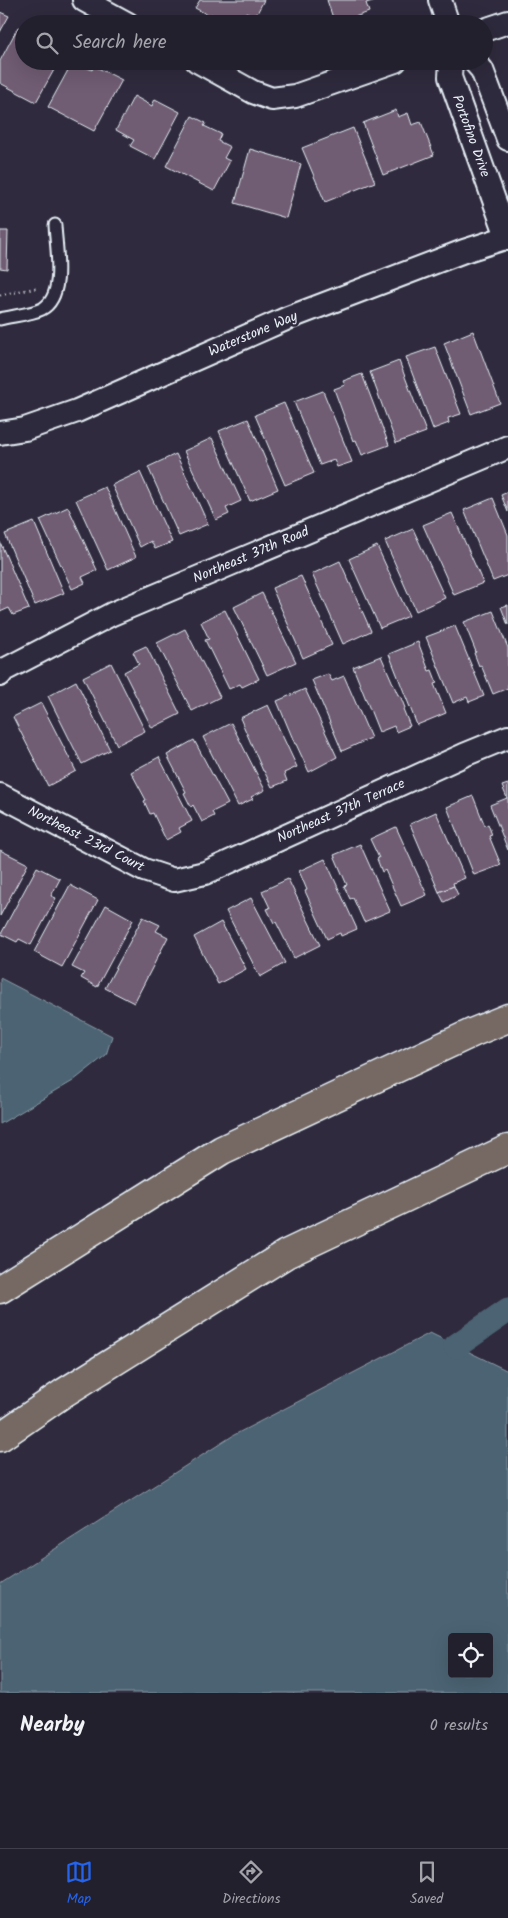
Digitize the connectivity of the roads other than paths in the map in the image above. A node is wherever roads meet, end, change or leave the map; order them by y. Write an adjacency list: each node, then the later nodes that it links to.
1 (84, 0): 3 (street)
2 (440, 0): 4 (street)
3 (112, 15)
4 (445, 15)
5 (508, 22): 6 (street)
6 (493, 27)
7 (213, 70): 8 (street)
8 (369, 70)
9 (450, 70): 13 (street, Portofino Drive)
10 (482, 70): 11 (street)
11 (508, 139)
12 (55, 225): 14 (lane)
13 (508, 238): 15 (street, Waterstone Way)
14 (0, 318)
15 (0, 433)
16 (508, 447): 17 (street, Northeast 37th Road)
17 (0, 675)
18 (508, 737): 20 (street, Northeast 37th Terrace)
19 (0, 795): 20 (street, Northeast 23rd Court)
20 (174, 880)
21 (508, 1018): 23 (highway)
22 (508, 1150): 24 (highway)
23 (0, 1289)
24 (0, 1438)

